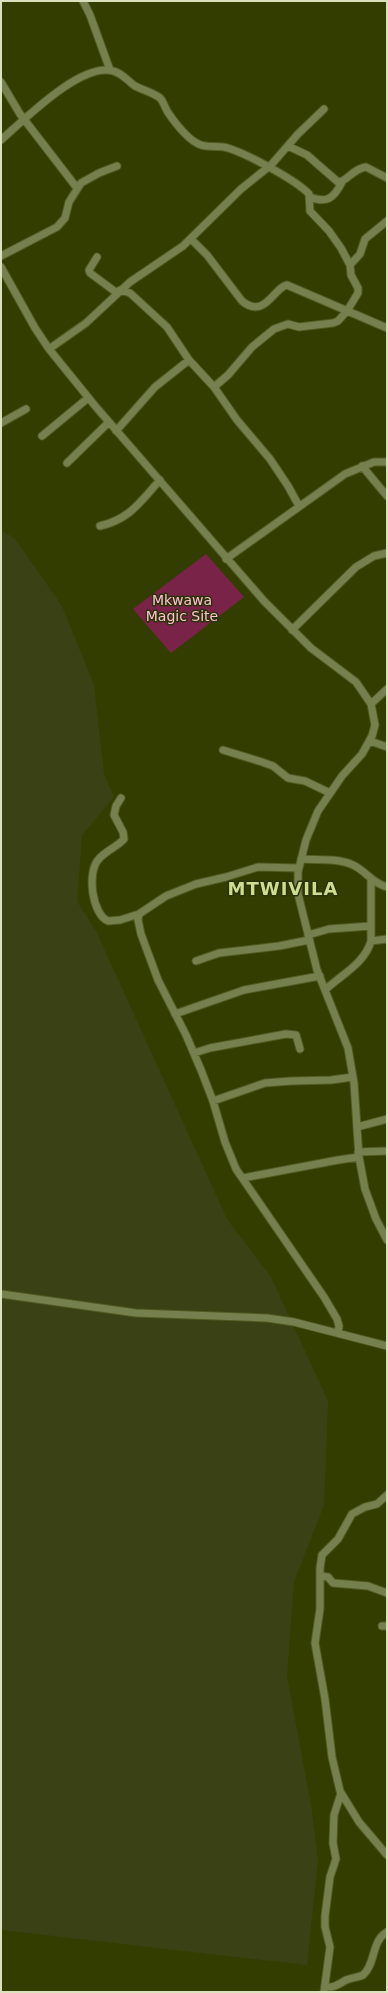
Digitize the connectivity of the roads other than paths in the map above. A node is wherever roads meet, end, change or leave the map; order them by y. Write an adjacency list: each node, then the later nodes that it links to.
1 (82, 1): 2 (street)
2 (110, 70): 5 (street); 9 (street)
3 (1, 82): 5 (street)
4 (324, 109): 7 (street)
5 (24, 120): 6 (street); 12 (street)
6 (1, 140)
7 (288, 146): 9 (street); 11 (street)
8 (117, 166): 12 (street)
9 (268, 168): 13 (street); 15 (street)
10 (387, 178): 11 (street)
11 (342, 182): 13 (street)
12 (77, 188): 16 (street)
13 (310, 197): 18 (street)
14 (387, 221): 18 (street)
15 (191, 239): 20 (street); 21 (street)
16 (1, 256)
17 (97, 258): 20 (street)
18 (350, 265): 21 (street)
19 (1, 267): 23 (street)
20 (118, 292): 23 (street); 24 (street)
21 (347, 311): 22 (street); 25 (street)
22 (387, 328)
23 (49, 350): 26 (street)
24 (189, 360): 25 (street); 30 (street)
25 (214, 387): 37 (street)
26 (88, 398): 28 (street); 31 (street)
27 (26, 409): 29 (street)
28 (109, 422): 30 (street); 33 (street)
29 (1, 424)
30 (116, 431): 35 (street)
31 (42, 436)
32 (387, 462): 34 (street)
33 (67, 463)
34 (362, 466): 36 (street); 37 (street)
35 (160, 480): 38 (street); 40 (street)
36 (387, 496)
37 (299, 506): 40 (street)
38 (100, 526)
39 (387, 553): 41 (street)
40 (226, 559): 41 (street)
41 (292, 630): 43 (street)
42 (387, 689): 43 (street)
43 (371, 704): 44 (street)
44 (370, 741): 45 (street); 47 (street)
45 (387, 747)
46 (224, 750): 47 (street)
47 (330, 793): 49 (street)
48 (121, 798): 53 (street)
49 (301, 859): 50 (street); 51 (street)
50 (299, 868): 53 (street); 55 (street)
51 (372, 880): 52 (street); 54 (street)
52 (387, 887)
53 (139, 914): 61 (street)
54 (371, 926): 55 (street); 57 (street)
55 (309, 938): 58 (street); 59 (street)
56 (386, 939): 57 (street)
57 (371, 941): 60 (street)
58 (196, 961)
59 (320, 976): 60 (street); 61 (street)
60 (325, 990): 64 (street)
61 (175, 1014): 63 (street)
62 (300, 1049): 63 (street)
63 (194, 1053): 65 (street)
64 (353, 1077): 65 (street); 67 (street)
65 (213, 1101): 70 (street)
66 (387, 1119): 67 (street)
67 (356, 1127): 69 (street)
68 (387, 1151): 69 (street)
69 (359, 1154): 70 (street); 71 (street)
70 (243, 1178): 73 (street)
71 (387, 1240)
72 (1, 1294): 73 (street)
73 (338, 1333): 74 (street)
74 (387, 1346)
75 (385, 1499): 76 (street)
76 (320, 1576): 77 (street); 78 (street)
77 (387, 1593)
78 (341, 1793): 79 (street); 81 (street)
79 (387, 1855)
80 (387, 1932): 81 (street)
81 (325, 1989)

